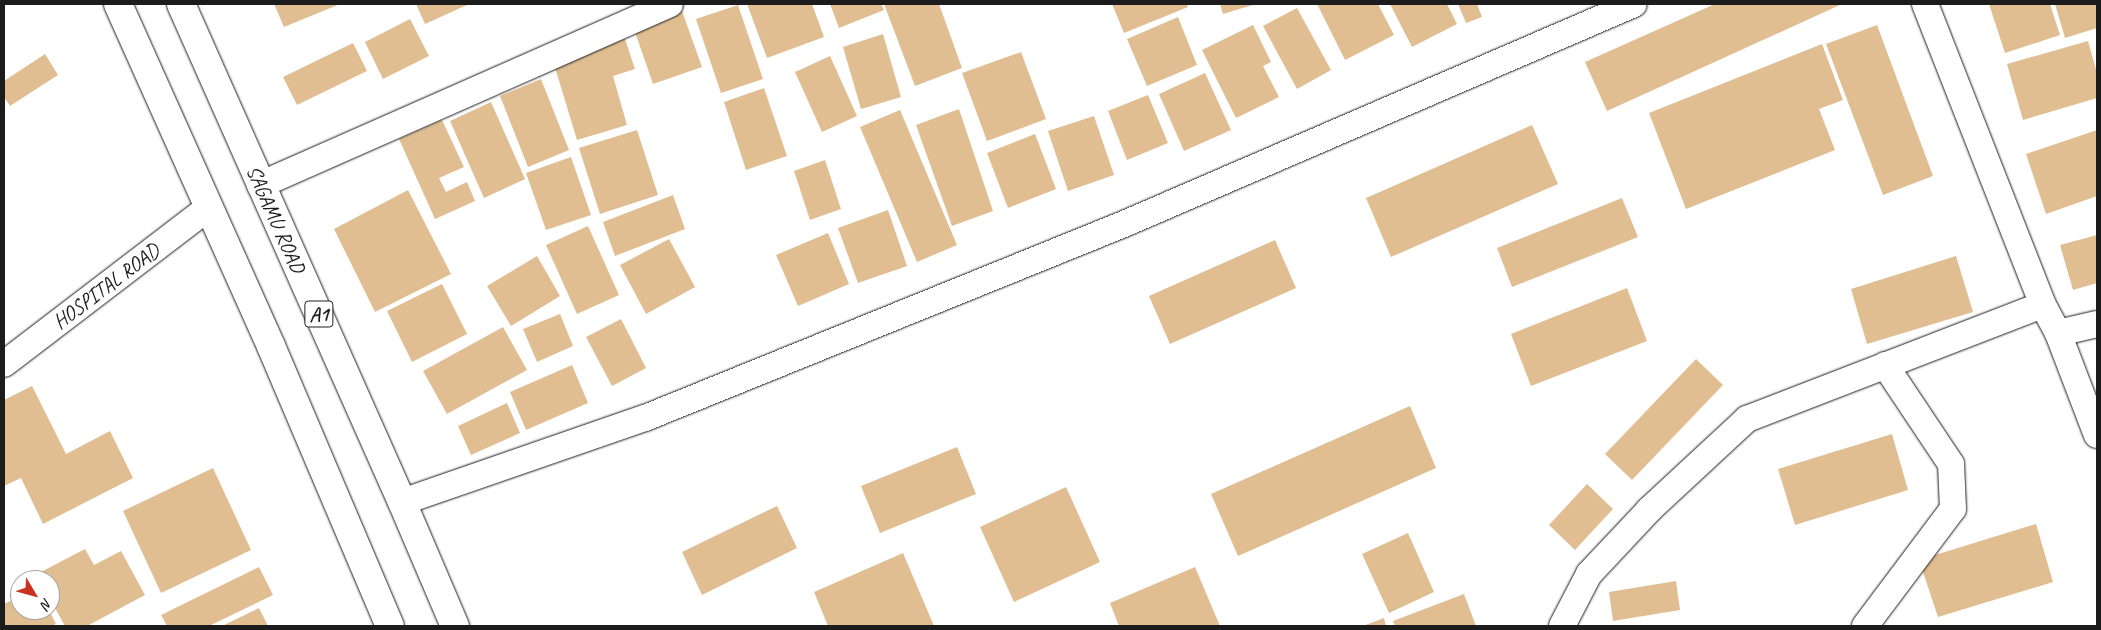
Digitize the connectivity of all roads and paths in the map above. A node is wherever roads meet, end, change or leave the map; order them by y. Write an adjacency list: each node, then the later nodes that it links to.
1 (118, 4): 7 (highway)
2 (181, 4): 6 (highway, SAGAMU ROAD / A1)
3 (670, 4): 6 (street)
4 (1634, 4): 14 (street)
5 (1925, 4): 8 (street)
6 (260, 185): 14 (highway, SAGAMU ROAD / A1)
7 (208, 208): 11 (street, HOSPITAL ROAD); 15 (highway)
8 (2043, 305): 10 (street); 12 (street)
9 (2097, 324): 10 (street)
10 (2058, 333): 13 (street)
11 (4, 364)
12 (1884, 365): 17 (street); 18 (street)
13 (2097, 435)
14 (402, 502): 16 (highway, SAGAMU ROAD / A1)
15 (390, 626)
16 (455, 626)
17 (1562, 626)
18 (1865, 626)

